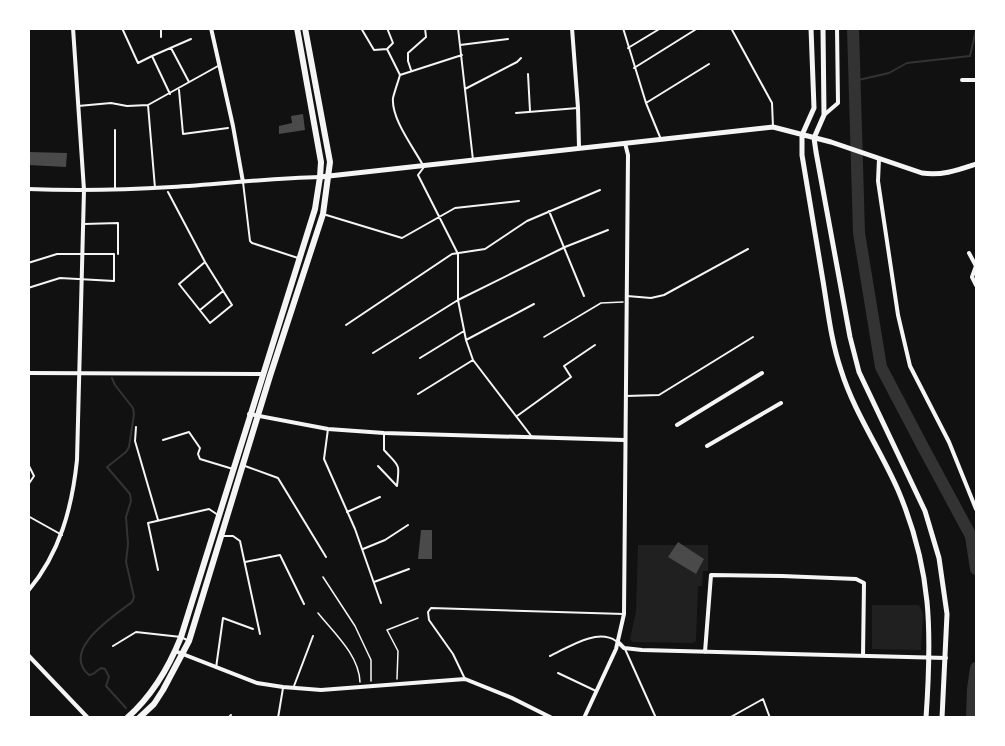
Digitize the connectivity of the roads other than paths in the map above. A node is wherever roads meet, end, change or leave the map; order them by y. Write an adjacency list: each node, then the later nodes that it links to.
1 (73, 28): 43 (street)
2 (122, 28): 27 (lane)
3 (161, 28): 19 (lane)
4 (212, 28): 30 (street)
5 (297, 28): 61 (main road)
6 (305, 28): 60 (main road)
7 (361, 28): 25 (lane)
8 (387, 28): 25 (lane)
9 (425, 28): 32 (lane)
10 (458, 28): 22 (lane)
11 (572, 28): 44 (street)
12 (623, 28): 24 (lane)
13 (661, 28): 24 (lane)
14 (698, 28): 31 (lane)
15 (732, 28): 48 (lane)
16 (811, 28): 51 (street)
17 (822, 28): 47 (street)
18 (837, 28): 47 (street)
19 (162, 37)
20 (191, 39): 23 (lane)
21 (508, 39): 22 (lane)
22 (460, 45): 26 (lane)
23 (171, 48): 27 (lane); 37 (lane)
24 (628, 48): 31 (lane)
25 (387, 49): 34 (lane)
26 (462, 55): 32 (lane); 39 (lane)
27 (152, 56): 40 (lane)
28 (521, 58): 39 (lane)
29 (709, 64): 41 (lane)
30 (219, 65): 37 (lane); 62 (street)
31 (634, 68): 41 (lane)
32 (411, 70): 34 (lane)
33 (528, 74): 45 (lane)
34 (400, 75): 59 (lane)
35 (962, 80): 36 (street)
36 (976, 80)
37 (189, 82): 38 (lane)
38 (179, 88): 40 (lane); 49 (lane)
39 (465, 89): 57 (lane)
40 (171, 94): 42 (lane)
41 (646, 103): 53 (lane)
42 (148, 105): 43 (lane); 63 (lane)
43 (78, 106): 66 (street)
44 (578, 108): 45 (lane); 55 (street)
45 (530, 111): 46 (lane)
46 (516, 112)
47 (824, 115): 52 (street)
48 (773, 127): 51 (street); 53 (street)
49 (228, 128)
50 (115, 130): 65 (lane)
51 (802, 135): 52 (street); 158 (street)
52 (814, 138): 56 (street); 159 (street)
53 (661, 140): 54 (street)
54 (625, 143): 55 (street); 89 (street)
55 (579, 147): 57 (street)
56 (877, 159): 58 (street); 126 (street)
57 (473, 160): 59 (street)
58 (976, 164)
59 (424, 167): 60 (street); 72 (lane)
60 (330, 176): 61 (street); 71 (main road)
61 (321, 177): 62 (street); 81 (main road)
62 (243, 182): 63 (street); 81 (lane)
63 (155, 188): 65 (street)
64 (28, 189): 66 (street)
65 (115, 189): 66 (street)
66 (84, 190): 73 (street)
67 (600, 190): 70 (lane)
68 (168, 192): 82 (lane)
69 (519, 201): 72 (lane)
70 (549, 211): 75 (lane); 80 (lane)
71 (323, 214): 72 (lane); 105 (main road)
72 (439, 217): 80 (lane)
73 (84, 224): 78 (street); 79 (lane)
74 (608, 230): 75 (lane)
75 (565, 247): 88 (lane); 90 (lane)
76 (748, 249): 89 (lane)
77 (969, 253): 85 (street)
78 (83, 254): 83 (lane); 84 (street); 84 (lane)
79 (118, 254)
80 (458, 254): 90 (lane); 93 (lane)
81 (301, 259): 104 (main road)
82 (205, 262): 87 (lane); 92 (lane)
83 (28, 263)
84 (82, 280): 86 (lane); 101 (street)
85 (976, 285)
86 (28, 288)
87 (223, 291): 92 (lane); 92 (lane)
88 (584, 296)
89 (626, 299): 107 (street)
90 (458, 300): 94 (lane); 98 (lane)
91 (534, 304): 96 (lane)
92 (200, 310)
93 (346, 325)
94 (464, 331): 96 (lane); 99 (lane)
95 (753, 337): 107 (lane)
96 (466, 340): 100 (lane)
97 (595, 345): 111 (lane)
98 (373, 353)
99 (420, 358)
100 (473, 360): 106 (lane); 111 (lane)
101 (80, 372): 102 (street); 104 (street); 132 (street)
102 (28, 373)
103 (762, 373): 112 (street)
104 (262, 374): 105 (street); 109 (main road)
105 (270, 376): 110 (main road)
106 (418, 394)
107 (625, 396): 118 (street)
108 (781, 403): 119 (street)
109 (249, 414): 110 (street); 123 (main road)
110 (257, 416): 114 (street); 121 (main road)
111 (516, 417): 116 (lane)
112 (677, 425)
113 (136, 427): 130 (lane)
114 (328, 429): 115 (street); 127 (lane)
115 (384, 433): 116 (street); 122 (lane)
116 (532, 437): 118 (street)
117 (163, 440): 123 (lane)
118 (624, 440): 143 (street)
119 (707, 446)
120 (28, 464): 124 (lane)
121 (242, 465): 133 (main road); 135 (lane)
122 (378, 466)
123 (233, 469): 128 (main road)
124 (28, 485)
125 (380, 496): 127 (lane)
126 (976, 509)
127 (347, 512): 134 (lane)
128 (219, 514): 130 (lane); 147 (main road)
129 (28, 516): 132 (lane)
130 (158, 520): 138 (lane)
131 (408, 525): 134 (lane)
132 (62, 535): 140 (street)
133 (221, 536): 136 (lane); 148 (main road)
134 (362, 549): 139 (lane)
135 (326, 557)
136 (245, 562): 142 (lane); 145 (lane)
137 (409, 569): 139 (lane)
138 (158, 570)
139 (374, 582): 141 (lane)
140 (28, 591)
141 (381, 603)
142 (304, 604)
143 (624, 614): 149 (street); 162 (lane)
144 (253, 629): 160 (lane)
145 (260, 634)
146 (313, 636): 164 (lane)
147 (180, 637): 148 (lane); 150 (lane); 152 (main road)
148 (189, 641): 154 (main road)
149 (618, 642): 151 (street); 156 (lane); 165 (street)
150 (113, 646)
151 (624, 648): 153 (street); 172 (lane)
152 (175, 651): 154 (street); 167 (main road)
153 (705, 652): 157 (street); 157 (street)
154 (183, 654): 160 (street); 168 (main road)
155 (28, 655): 166 (street)
156 (550, 656)
157 (863, 656): 158 (street)
158 (930, 658): 159 (street); 175 (street)
159 (946, 658): 176 (street)
160 (216, 668): 163 (street)
161 (558, 673): 165 (lane)
162 (465, 679): 164 (street); 170 (street)
163 (283, 687): 164 (street); 169 (lane)
164 (294, 687)
165 (596, 691): 171 (street)
166 (88, 717)
167 (127, 717)
168 (140, 717)
169 (278, 717)
170 (552, 717)
171 (584, 717)
172 (656, 717)
173 (729, 717): 174 (lane)
174 (770, 717)
175 (926, 717)
176 (942, 717)

